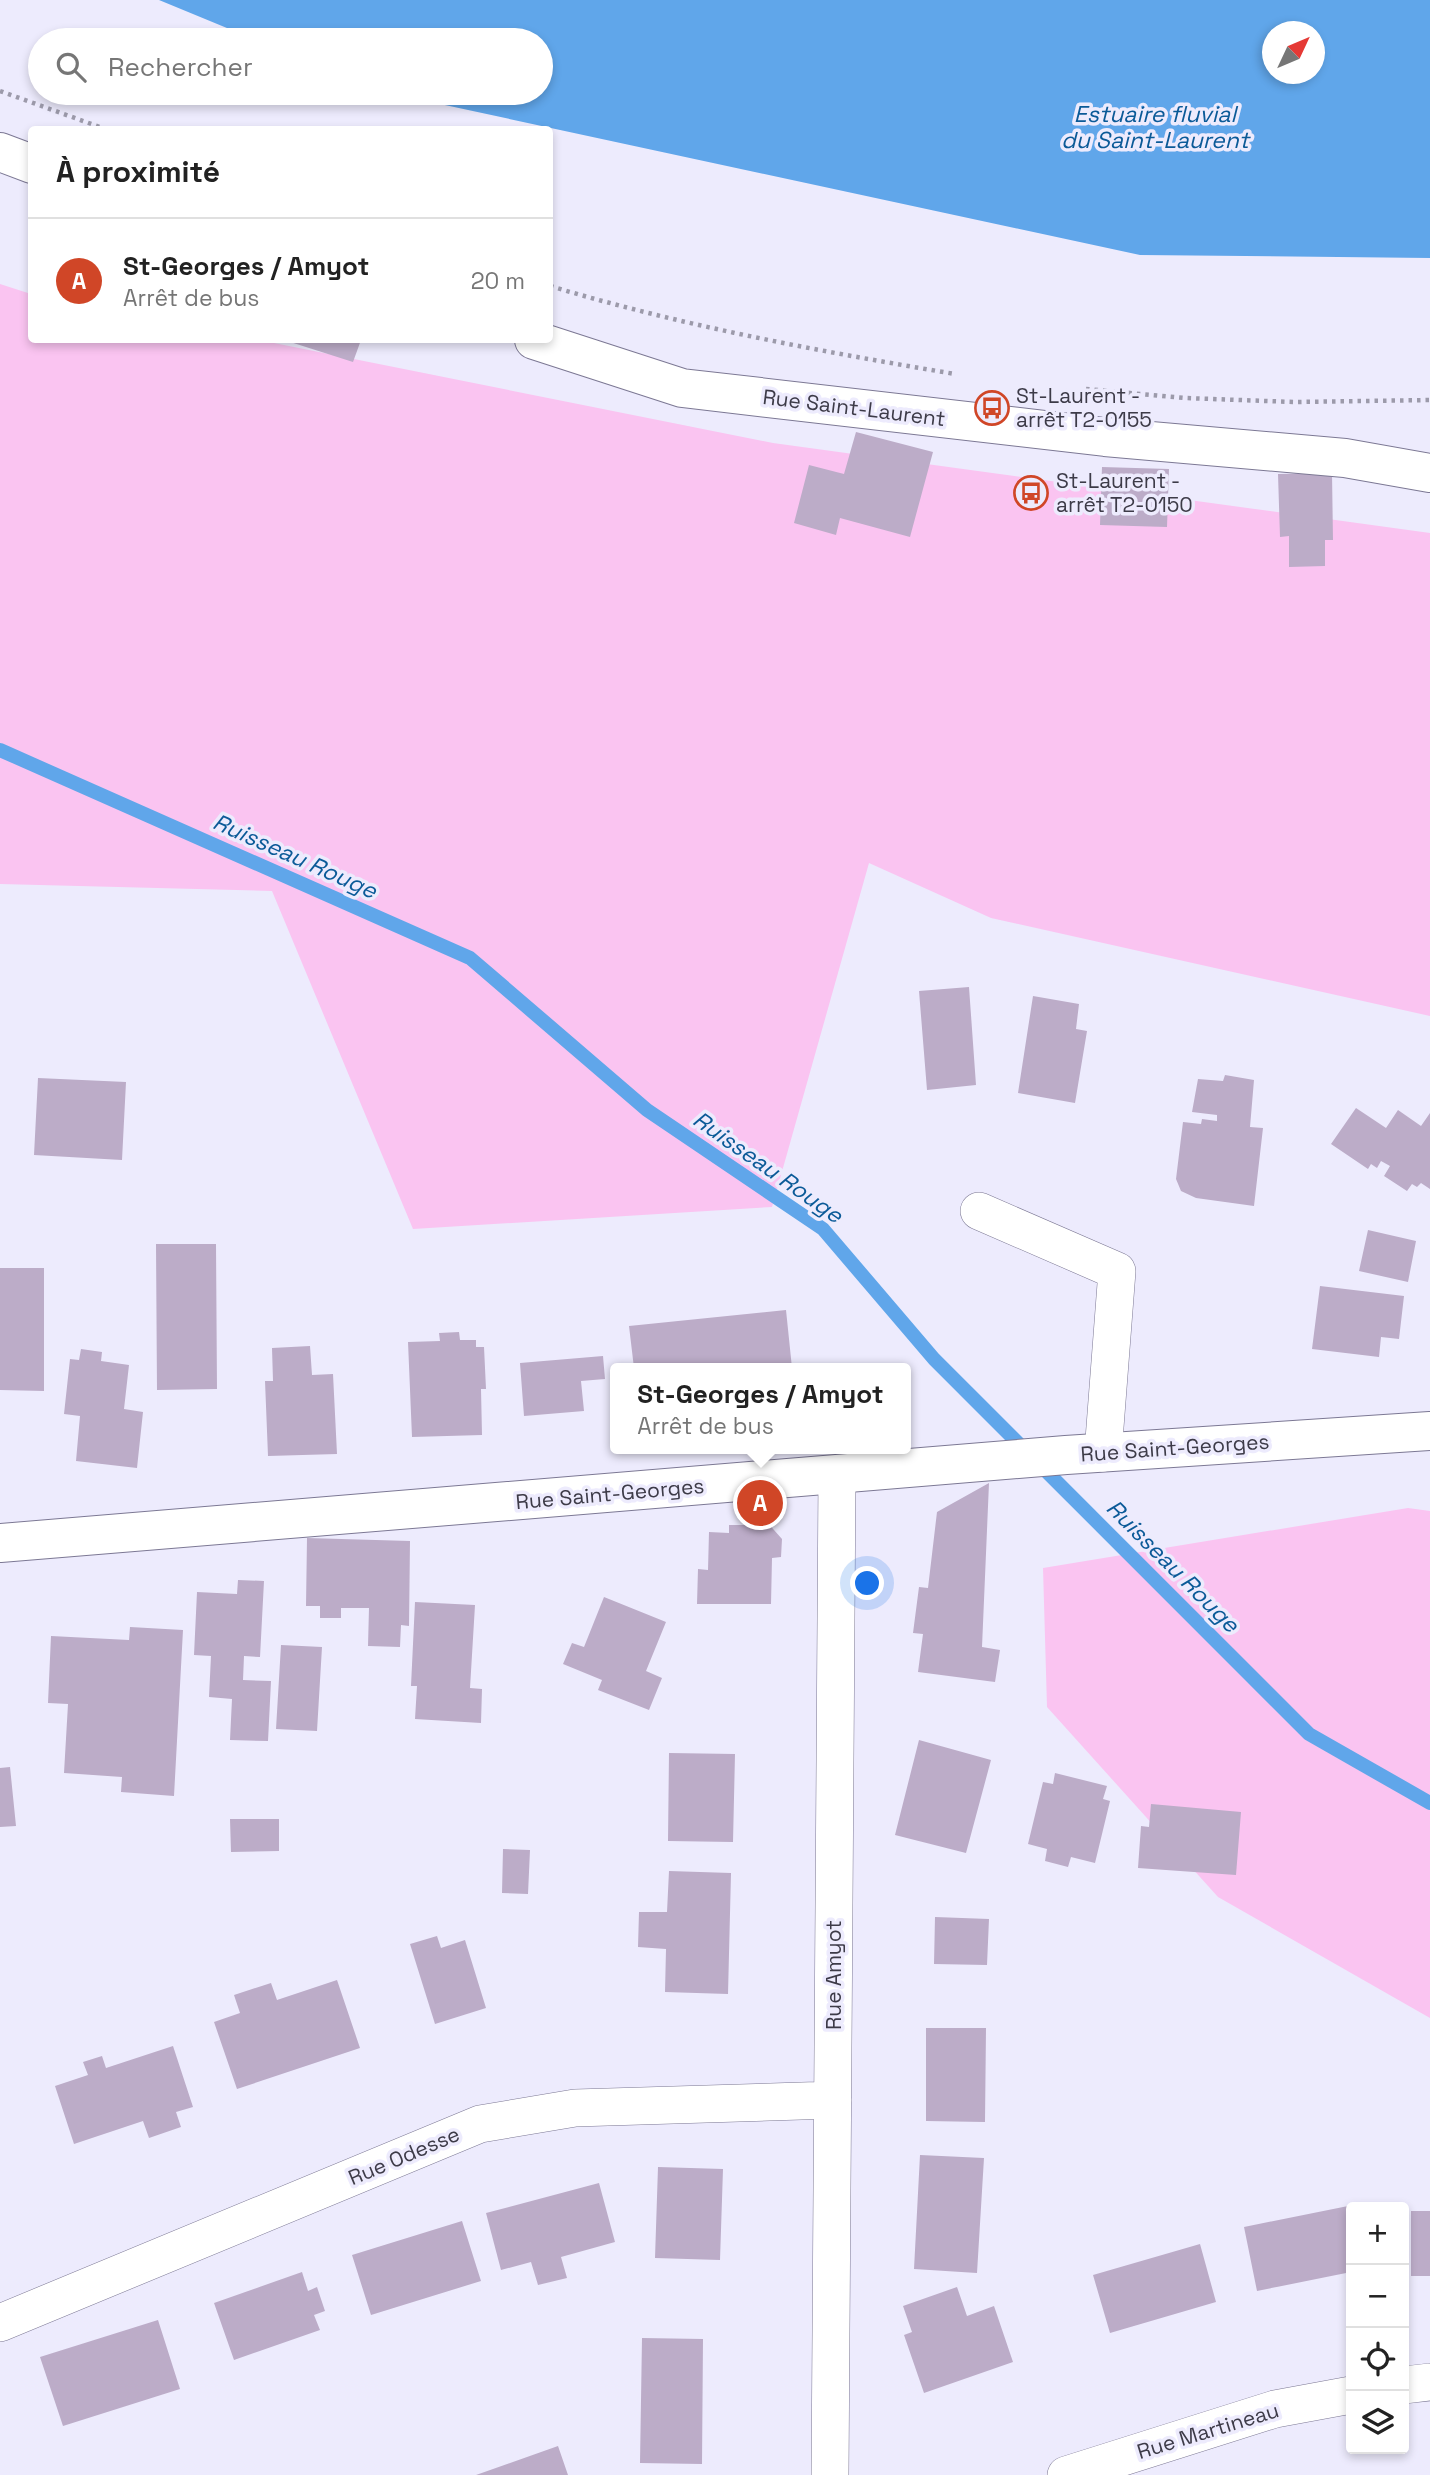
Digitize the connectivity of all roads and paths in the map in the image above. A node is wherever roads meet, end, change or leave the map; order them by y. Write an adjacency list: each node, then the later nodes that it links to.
1 (0, 91): 2 (path)
2 (28, 101)
3 (39, 105): 4 (path)
4 (97, 126)
5 (0, 152): 6 (street)
6 (28, 162)
7 (553, 287): 9 (path)
8 (543, 343): 12 (street, Rue Saint-Laurent)
9 (966, 376)
10 (1075, 388): 11 (path)
11 (1430, 400)
12 (1430, 473)
13 (979, 1211): 15 (street)
14 (1430, 1432): 15 (street, Rue Saint-Georges)
15 (1103, 1453): 16 (street, Rue Saint-Georges)
16 (837, 1476): 17 (street, Rue Saint-Georges); 18 (street, Rue Amyot)
17 (0, 1544)
18 (833, 2100): 19 (street, Rue Odesse); 23 (street, Rue Amyot)
19 (0, 2323)
20 (1430, 2382): 21 (street)
21 (1409, 2384)
22 (1346, 2396): 24 (street, Rue Martineau)
23 (830, 2475)
24 (1066, 2475)

